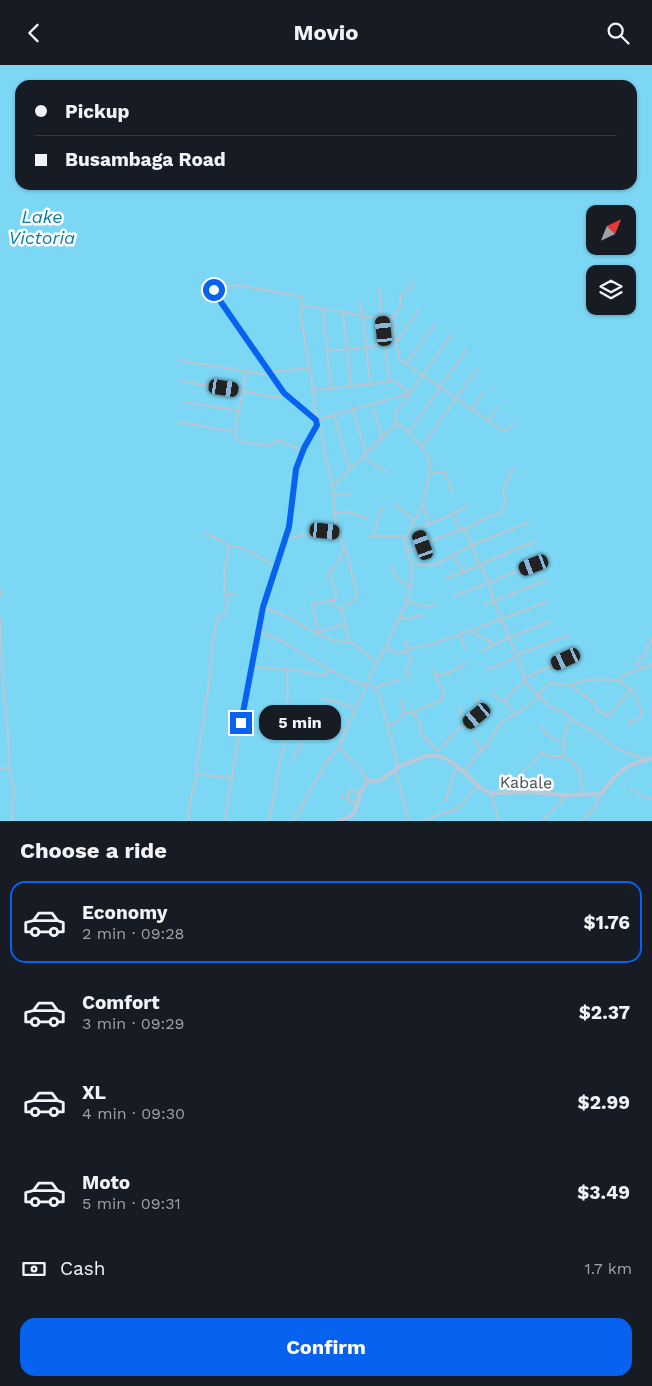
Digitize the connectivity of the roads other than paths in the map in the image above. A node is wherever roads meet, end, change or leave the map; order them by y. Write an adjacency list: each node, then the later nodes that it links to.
1 (414, 282): 10 (street)
2 (379, 287): 9 (street)
3 (360, 303): 8 (street)
4 (302, 305): 5 (street); 21 (street); 24 (street)
5 (323, 309): 7 (street); 18 (street)
6 (419, 310): 13 (street)
7 (342, 311): 8 (street); 16 (street)
8 (363, 316): 9 (street); 15 (street)
9 (382, 318): 10 (street); 14 (street)
10 (393, 318): 13 (street)
11 (436, 323): 20 (street)
12 (451, 335): 26 (street)
13 (396, 343): 14 (street); 20 (street)
14 (386, 345): 15 (street); 28 (street)
15 (366, 347): 16 (street); 29 (street)
16 (346, 348): 18 (street); 30 (street)
17 (466, 350): 31 (street)
18 (327, 351): 32 (street)
19 (181, 361): 23 (street)
20 (406, 364): 26 (street)
21 (308, 369): 24 (street); 33 (street)
22 (477, 369): 38 (street)
23 (246, 371): 25 (street); 34 (street)
24 (270, 372): 25 (street)
25 (272, 375): 35 (street)
26 (423, 375): 31 (street); 36 (street)
27 (179, 381): 34 (street)
28 (389, 381): 29 (street); 36 (street)
29 (370, 384): 30 (street)
30 (351, 386): 32 (street)
31 (440, 387): 38 (street); 53 (street)
32 (331, 388): 33 (street)
33 (313, 390): 46 (street)
34 (243, 391): 35 (street); 44 (street)
35 (284, 393): 46 (street)
36 (409, 393): 40 (street); 50 (street)
37 (482, 393): 43 (street)
38 (456, 399): 43 (street); 55 (street)
39 (185, 401): 44 (street)
40 (372, 404): 42 (street); 54 (street)
41 (498, 407): 47 (street)
42 (353, 409): 45 (street); 57 (street)
43 (471, 409): 47 (street)
44 (239, 411): 52 (street)
45 (334, 415): 49 (street); 60 (street)
46 (316, 420): 49 (street)
47 (488, 421): 51 (street)
48 (179, 422): 52 (street)
49 (317, 425): 56 (street); 63 (street)
50 (396, 425): 53 (street); 54 (street)
51 (512, 425)
52 (236, 432): 56 (street)
53 (408, 432): 55 (street)
54 (382, 438): 57 (street)
55 (421, 446): 62 (street)
56 (303, 451): 81 (street)
57 (366, 453): 58 (street)
58 (362, 457): 60 (street); 61 (street)
59 (512, 468): 77 (street)
60 (349, 469): 63 (street)
61 (385, 471)
62 (428, 475): 64 (street); 68 (street)
63 (333, 485): 66 (street)
64 (452, 493)
65 (351, 495): 66 (street)
66 (333, 496): 71 (street)
67 (394, 504): 74 (street)
68 (423, 504): 74 (street); 76 (street)
69 (466, 507): 72 (street)
70 (384, 508): 80 (street)
71 (334, 513): 73 (street); 78 (street)
72 (452, 514): 76 (street); 77 (street)
73 (367, 518)
74 (415, 520): 80 (street)
75 (529, 522): 84 (street)
76 (429, 524): 83 (street)
77 (463, 529): 83 (street); 84 (street)
78 (338, 532): 81 (street); 86 (street)
79 (205, 533): 85 (street)
80 (407, 537): 87 (street)
81 (285, 539): 92 (street)
82 (534, 543): 90 (street)
83 (423, 545): 87 (street)
84 (472, 545): 88 (street); 90 (street)
85 (229, 546): 92 (street); 100 (street)
86 (345, 548): 104 (street); 111 (street)
87 (407, 551): 89 (street)
88 (452, 556): 89 (street); 94 (street)
89 (411, 562): 98 (street)
90 (480, 564): 94 (street); 97 (street)
91 (534, 565): 97 (street)
92 (276, 567): 110 (street)
93 (391, 567): 98 (street)
94 (464, 572): 95 (street)
95 (446, 578)
96 (546, 580): 106 (street)
97 (489, 582): 103 (street); 106 (street)
98 (411, 588): 105 (street)
99 (0, 590): 101 (street)
100 (225, 593): 102 (street); 186 (street)
101 (0, 595)
102 (237, 595)
103 (454, 596)
104 (335, 600): 111 (street); 119 (street)
105 (407, 601): 108 (street); 114 (street)
106 (494, 601): 109 (street); 115 (street)
107 (546, 601): 115 (street)
108 (437, 602)
109 (484, 605)
110 (263, 607): 118 (street); 121 (street)
111 (342, 610): 117 (street)
112 (422, 614): 114 (street)
113 (0, 618): 181 (street)
114 (399, 618): 129 (street)
115 (502, 619): 120 (street); 124 (street)
116 (550, 621): 124 (street)
117 (345, 624): 119 (street); 127 (street)
118 (258, 631): 138 (street); 141 (street)
119 (319, 631): 121 (street)
120 (471, 631): 122 (street); 128 (street)
121 (315, 633): 127 (street)
122 (460, 634): 130 (street); 132 (street)
123 (569, 635): 134 (street)
124 (509, 638): 128 (street); 134 (street)
125 (652, 638): 139 (street)
126 (405, 641): 132 (street)
127 (350, 643): 135 (street)
128 (495, 644): 131 (street)
129 (385, 646): 132 (street); 135 (street)
130 (465, 648)
131 (482, 650)
132 (408, 651): 145 (street)
133 (576, 654): 146 (street)
134 (517, 656): 143 (street); 146 (street)
135 (376, 662): 149 (street)
136 (466, 664): 144 (street)
137 (652, 664): 139 (street)
138 (252, 667): 140 (street); 187 (street)
139 (643, 668): 148 (street)
140 (287, 669): 141 (street); 165 (street)
141 (329, 669): 149 (street)
142 (432, 670): 144 (street)
143 (486, 670)
144 (435, 675): 162 (street)
145 (410, 677)
146 (525, 679): 155 (street); 158 (street)
147 (401, 680): 151 (street)
148 (620, 680): 150 (street); 152 (street)
149 (367, 685): 151 (street); 160 (street)
150 (571, 685): 152 (street); 155 (street)
151 (375, 688): 170 (street)
152 (630, 689): 169 (street)
153 (492, 692): 158 (street)
154 (476, 696): 167 (street)
155 (538, 696): 163 (street); 164 (street)
156 (322, 698): 160 (street)
157 (402, 700): 161 (street)
158 (505, 701): 163 (street)
159 (458, 706): 167 (street)
160 (354, 709): 171 (street)
161 (404, 713): 162 (street); 170 (street)
162 (414, 714): 176 (street)
163 (514, 715): 175 (street)
164 (572, 719): 173 (street); 180 (street)
165 (288, 721): 166 (street); 206 (street)
166 (305, 723): 171 (street); 179 (street)
167 (467, 725): 176 (street)
168 (540, 725): 173 (street)
169 (628, 726)
170 (387, 727): 184 (street)
171 (346, 730): 174 (street)
172 (473, 739): 175 (street)
173 (564, 742): 177 (street)
174 (339, 747): 188 (street); 207 (street)
175 (482, 749): 185 (street)
176 (437, 754): 182 (street, Kabale); 184 (street)
177 (562, 756): 193 (street); 195 (street)
178 (652, 758): 180 (street)
179 (293, 759)
180 (646, 759): 196 (street)
181 (10, 767): 183 (street); 203 (street)
182 (458, 767): 185 (street, Kabale); 200 (street)
183 (0, 768)
184 (397, 768): 188 (street); 210 (street)
185 (464, 772): 189 (street, Kabale)
186 (197, 774): 187 (street); 204 (street)
187 (232, 778): 205 (street)
188 (370, 781): 191 (street)
189 (478, 786): 192 (street, Kabale); 211 (street)
190 (631, 789): 198 (street)
191 (360, 793): 199 (street); 201 (street)
192 (489, 793): 193 (street, Kabale); 212 (street)
193 (506, 793): 194 (street, Kabale)
194 (568, 795): 195 (street, Kabale); 213 (street)
195 (582, 795): 196 (street, Kabale)
196 (600, 795): 214 (street)
197 (340, 796): 199 (street)
198 (652, 799)
199 (350, 801): 201 (street)
200 (446, 801)
201 (357, 804): 202 (street)
202 (348, 817): 208 (street); 209 (street)
203 (12, 821)
204 (189, 821)
205 (225, 821)
206 (269, 821)
207 (294, 821)
208 (338, 821)
209 (353, 821)
210 (409, 821)
211 (425, 821)
212 (500, 821)
213 (542, 821)
214 (582, 821)

